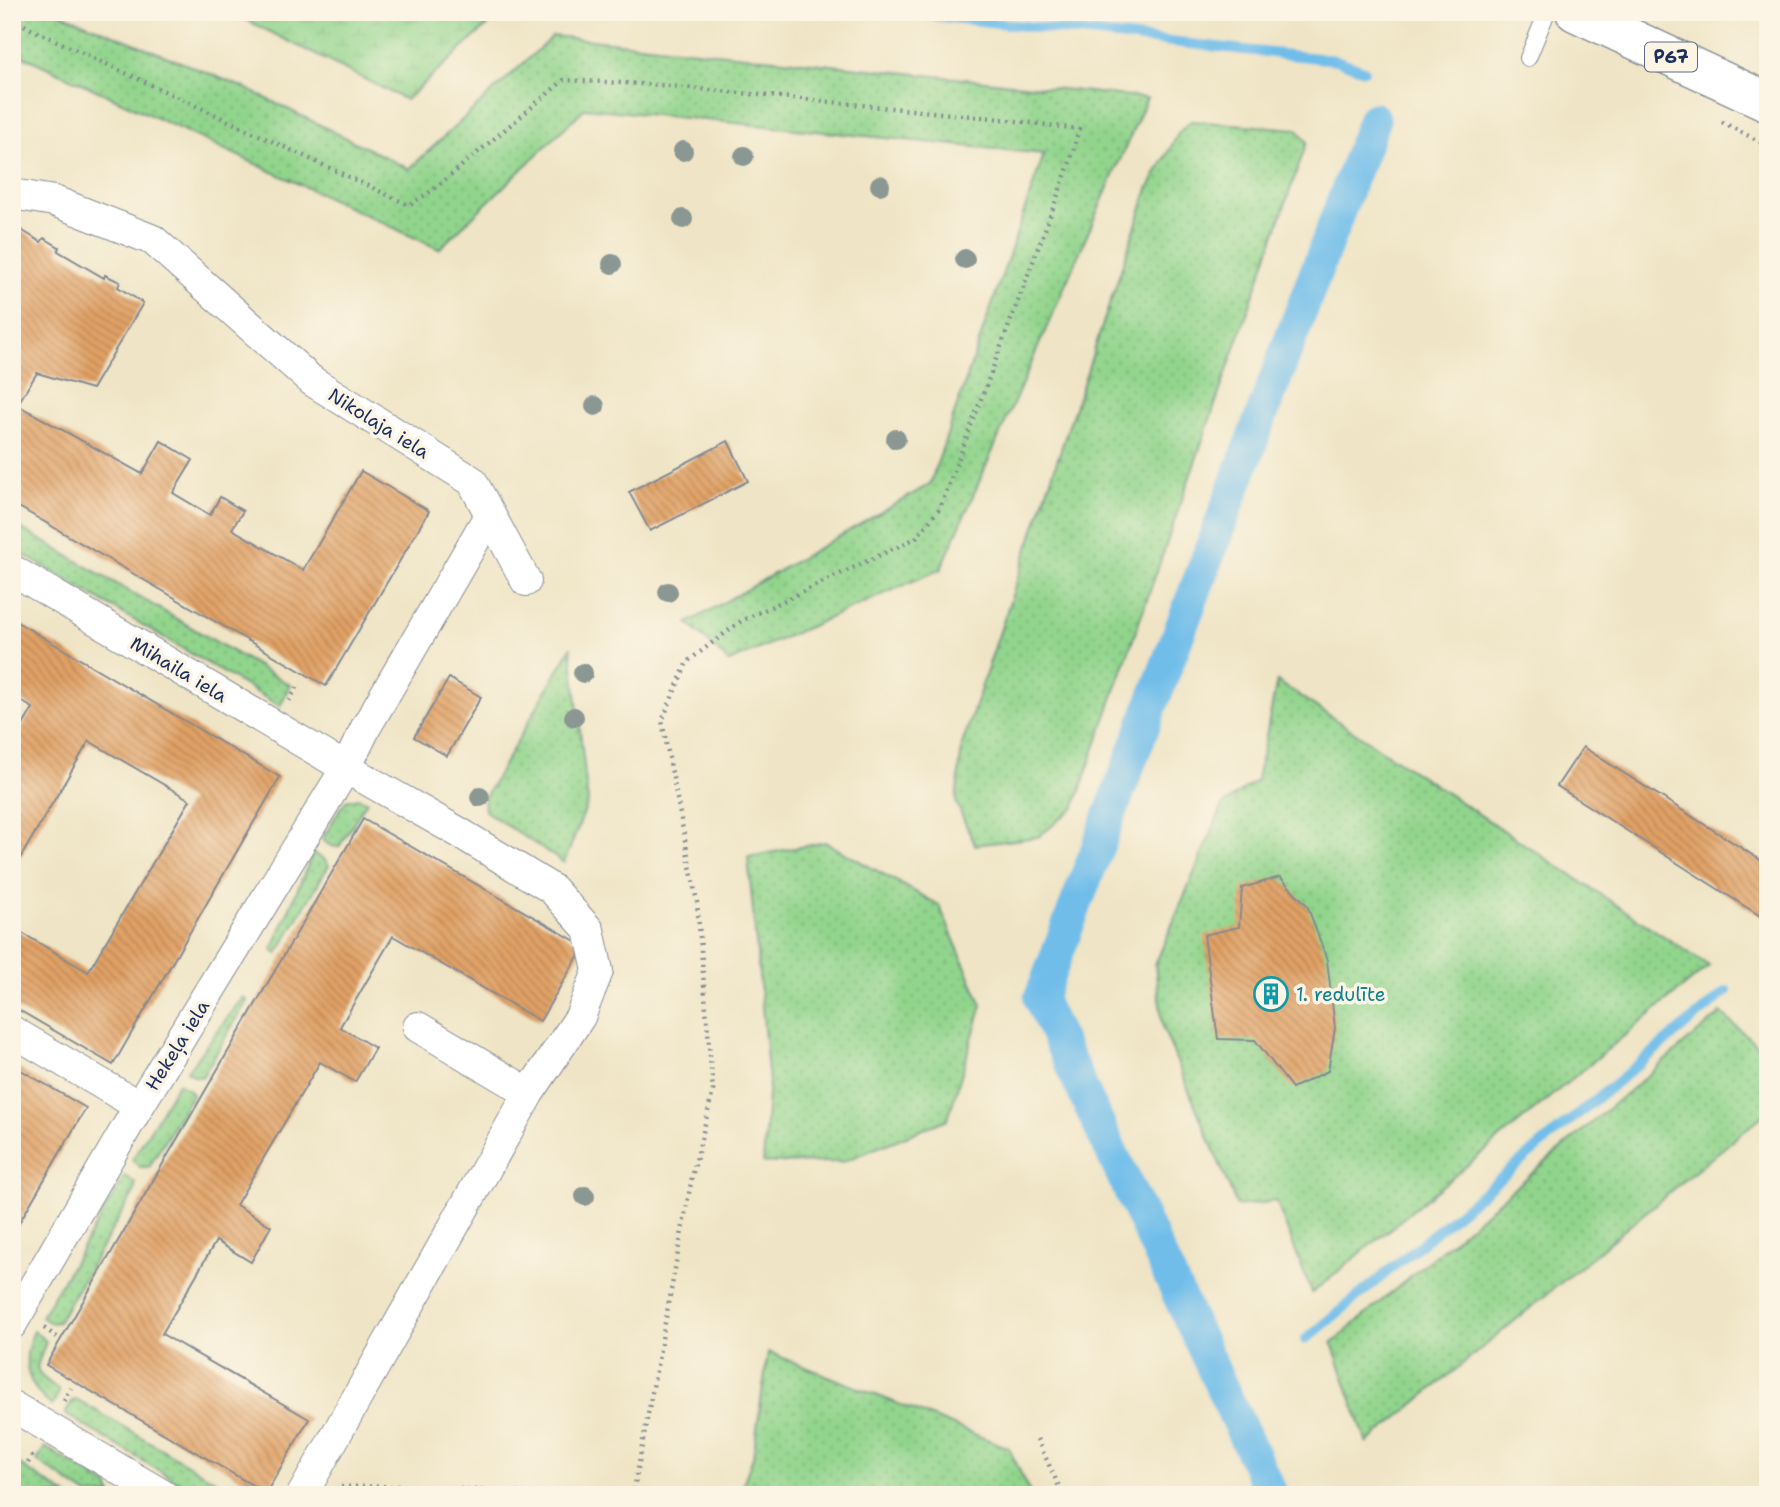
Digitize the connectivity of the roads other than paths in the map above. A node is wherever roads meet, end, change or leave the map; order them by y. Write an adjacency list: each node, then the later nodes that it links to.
1 (1547, 12): 3 (lane)
2 (1575, 12): 4 (main road, P67)
3 (1528, 58)
4 (1768, 102)
5 (12, 194): 6 (street, Nikolaja iela)
6 (490, 514): 8 (street, Nikolaja iela); 9 (street)
7 (12, 570): 9 (street, Mihaila iela)
8 (526, 581)
9 (346, 768): 12 (street, Mihaila iela); 13 (street, Hekeļa iela)
10 (418, 1027): 12 (street)
11 (12, 1031): 13 (street)
12 (529, 1093): 16 (street, Mihaila iela)
13 (139, 1106): 14 (street, Hekeļa iela)
14 (25, 1324)
15 (12, 1406): 17 (street)
16 (304, 1491)
17 (163, 1495)

